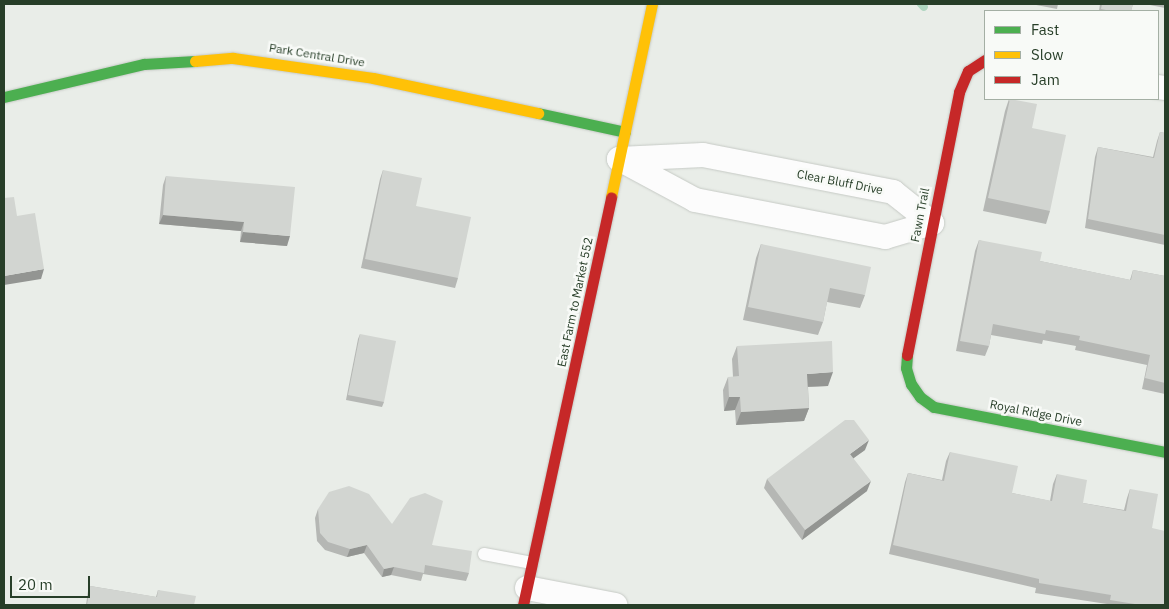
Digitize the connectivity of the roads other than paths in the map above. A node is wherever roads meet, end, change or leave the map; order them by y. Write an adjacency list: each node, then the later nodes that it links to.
1 (652, 4): 4 (street, East Farm to Market 552)
2 (984, 61): 6 (street, Fawn Trail)
3 (4, 97): 4 (street, Park Central Drive)
4 (625, 132): 5 (street, East Farm to Market 552)
5 (619, 159): 6 (street, Clear Bluff Drive); 6 (street); 10 (street, East Farm to Market 552)
6 (932, 223): 7 (street, Fawn Trail)
7 (911, 384): 8 (street, Royal Ridge Drive)
8 (1165, 452)
9 (484, 554): 10 (lane)
10 (532, 563): 11 (street, East Farm to Market 552)
11 (525, 596): 12 (street)
12 (615, 605)

